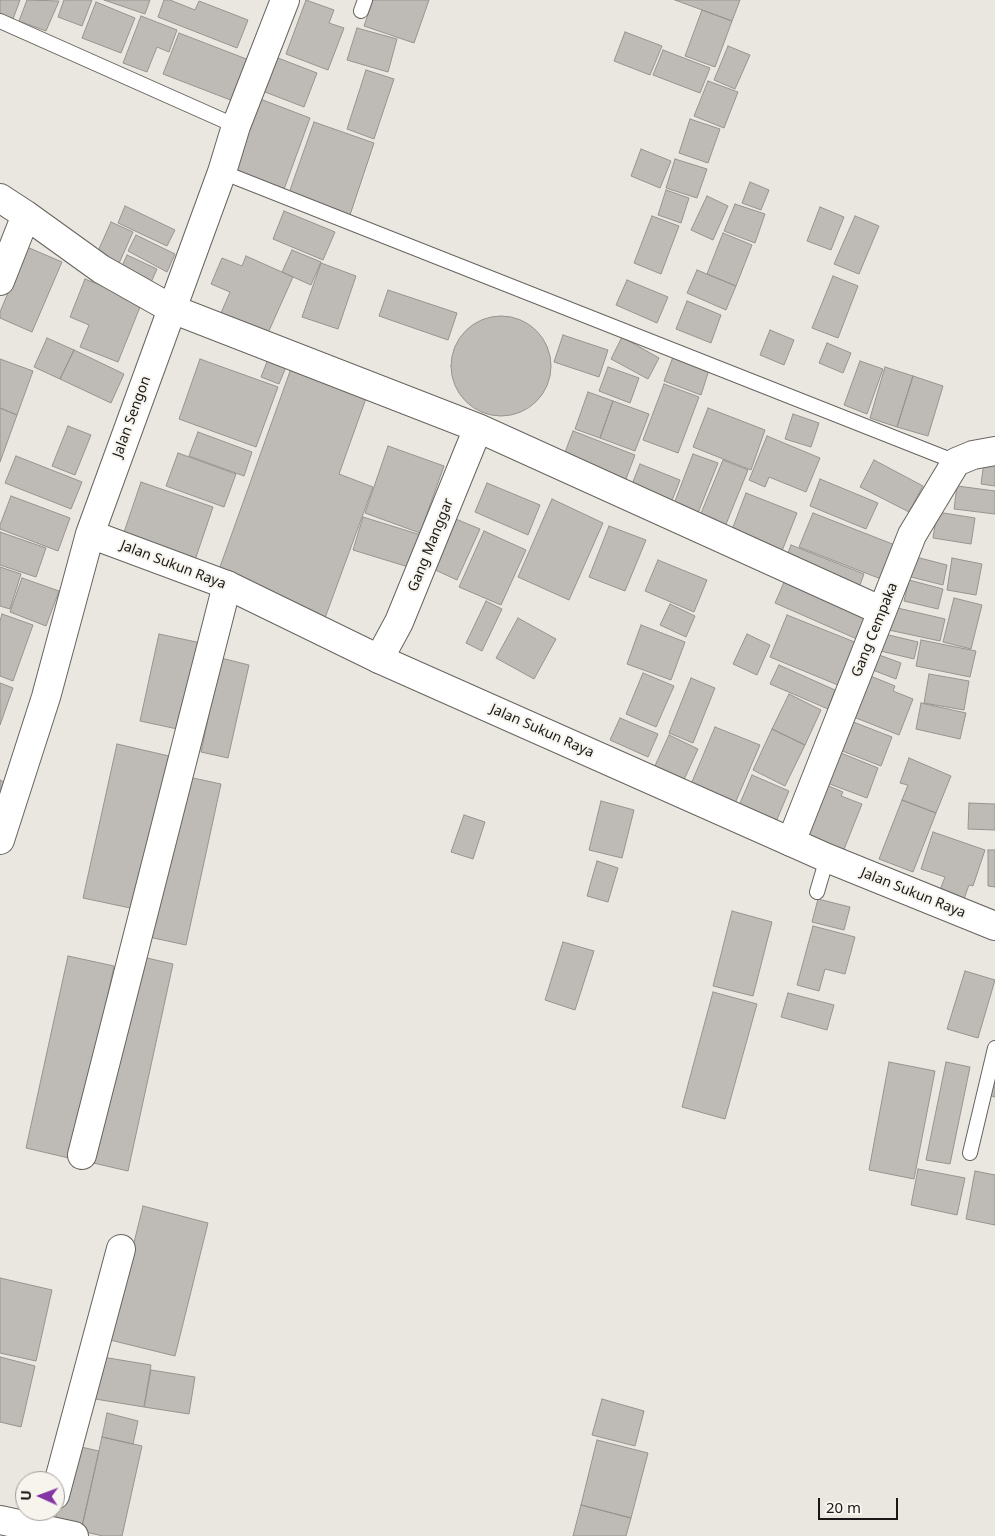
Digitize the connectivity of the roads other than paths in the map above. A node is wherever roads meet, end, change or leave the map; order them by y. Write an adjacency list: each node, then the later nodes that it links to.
1 (285, 0): 3 (street, Jalan Sengon)
2 (0, 21): 3 (lane)
3 (236, 126): 4 (street, Jalan Sengon)
4 (222, 172): 8 (street, Jalan Sengon); 11 (lane)
5 (0, 198): 6 (street)
6 (26, 215): 7 (street); 8 (street)
7 (0, 281)
8 (172, 309): 9 (street); 12 (street, Jalan Sengon)
9 (478, 428): 14 (street); 15 (street, Gang Manggar)
10 (995, 451): 11 (street)
11 (956, 462): 14 (street, Gang Cempaka)
12 (90, 534): 13 (street, Jalan Sukun Raya); 16 (street, Jalan Sengon)
13 (227, 585): 15 (street, Jalan Sukun Raya); 23 (street)
14 (882, 611): 17 (street, Gang Cempaka)
15 (379, 659): 17 (street, Jalan Sukun Raya)
16 (0, 840)
17 (791, 842): 18 (street, Jalan Sukun Raya)
18 (827, 858): 19 (lane); 20 (street, Jalan Sukun Raya)
19 (817, 892)
20 (995, 926)
21 (995, 1048): 22 (lane)
22 (970, 1153)
23 (82, 1155)
24 (121, 1248): 25 (street)
25 (61, 1471)
26 (0, 1520): 27 (street)
27 (15, 1520)
28 (50, 1521): 29 (street)
29 (74, 1536)

